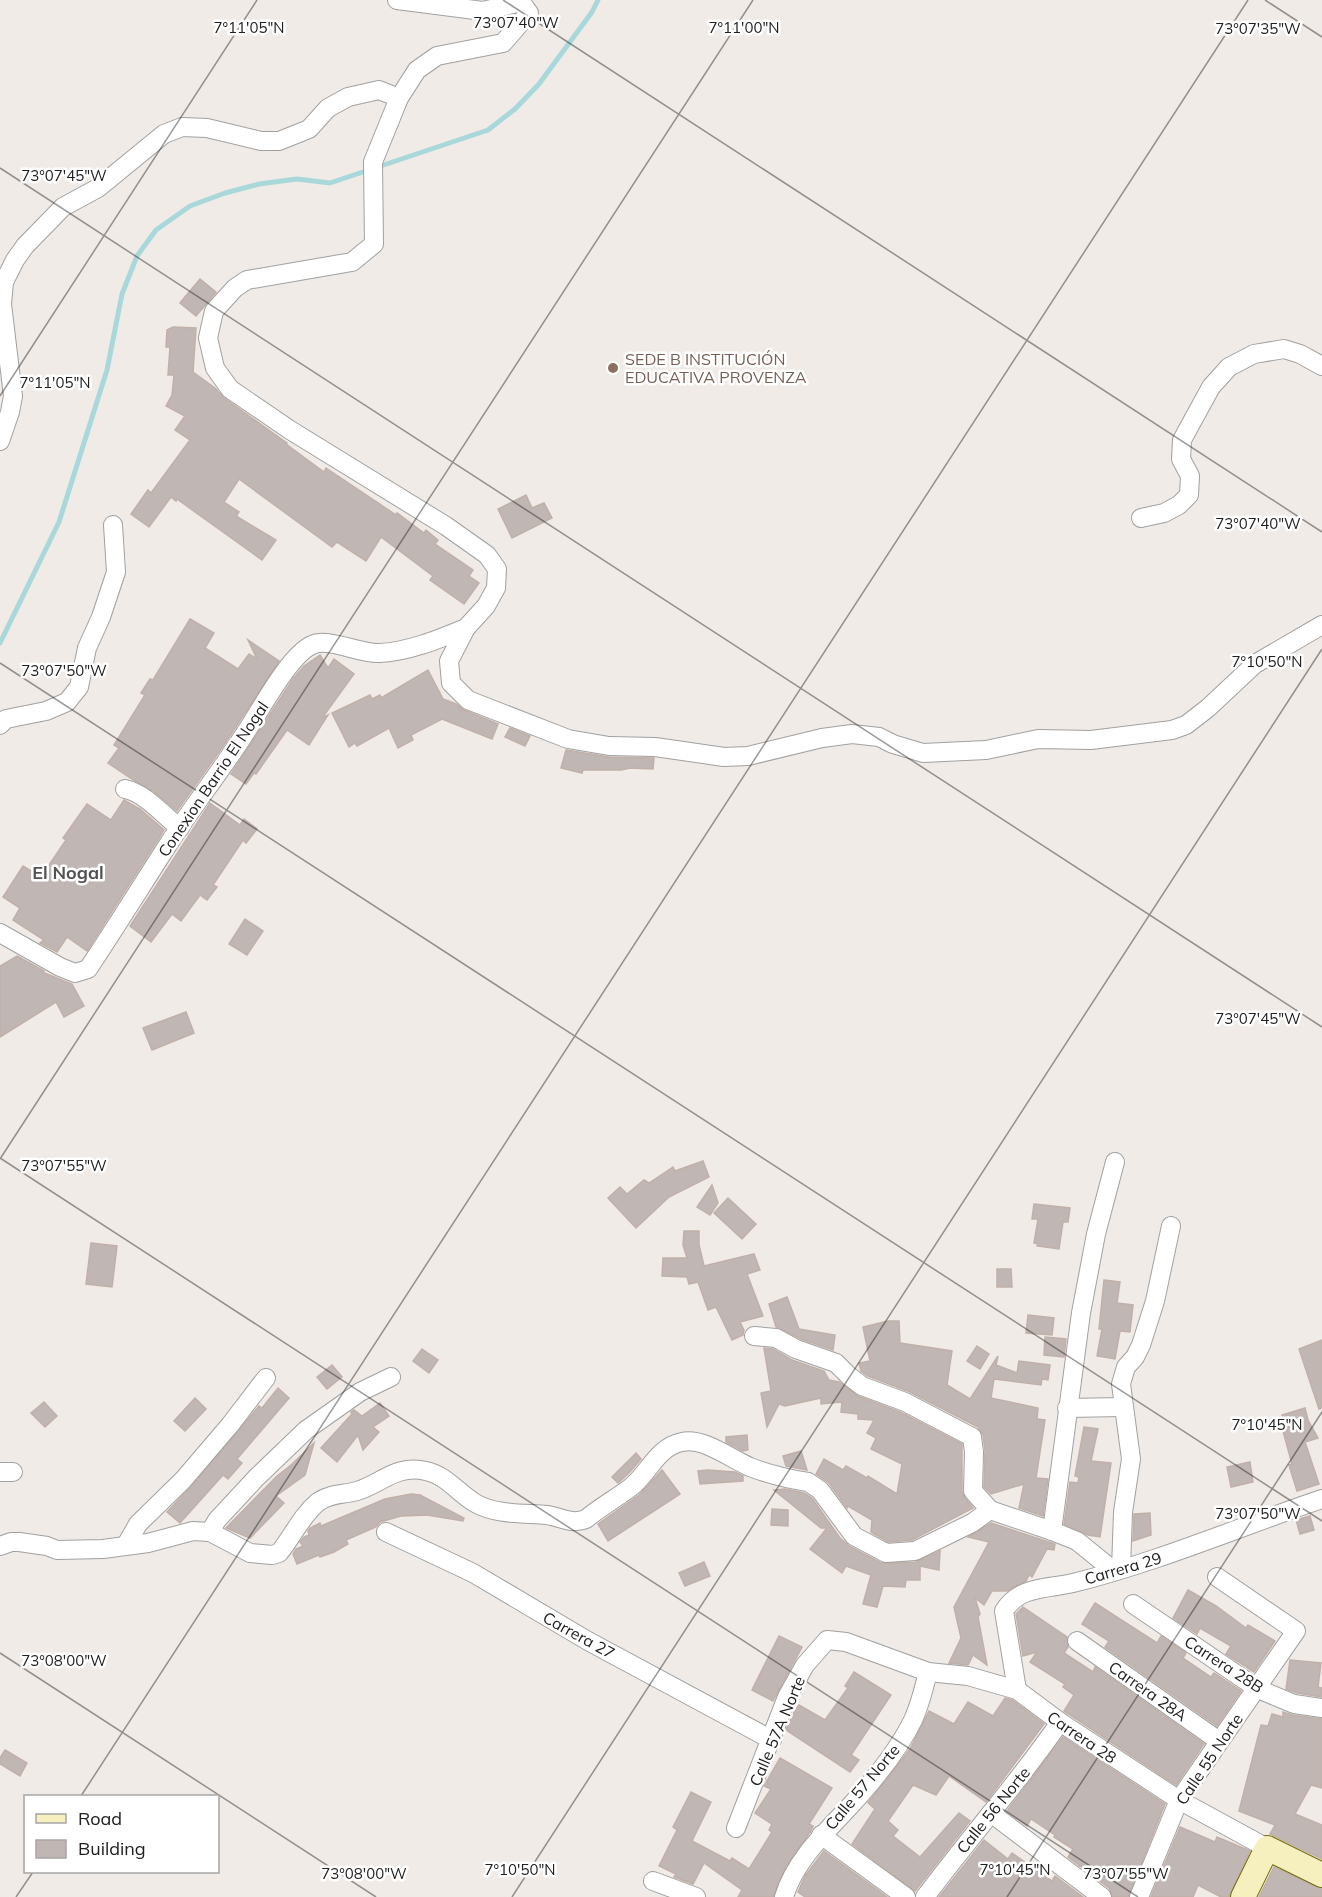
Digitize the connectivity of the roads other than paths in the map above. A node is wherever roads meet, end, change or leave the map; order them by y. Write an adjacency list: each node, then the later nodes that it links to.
1 (397, 0): 2 (street)
2 (399, 98): 4 (street); 8 (street)
3 (1322, 366): 5 (street)
4 (0, 441)
5 (1141, 518)
6 (113, 525): 9 (street)
7 (1322, 625): 8 (street)
8 (466, 628): 11 (street, Conexion Barrio El Nogal)
9 (0, 725)
10 (125, 789): 11 (street)
11 (180, 828): 12 (street, Conexion Barrio El Nogal)
12 (0, 933)
13 (1114, 1162): 19 (street)
14 (1171, 1226): 18 (street)
15 (754, 1336): 21 (street)
16 (266, 1377): 25 (street)
17 (391, 1377): 23 (street)
18 (1123, 1407): 19 (street); 27 (street)
19 (1067, 1408): 22 (street)
20 (1322, 1499): 27 (street, Carrera 29)
21 (990, 1510): 22 (street); 23 (street)
22 (1052, 1531): 27 (street)
23 (210, 1532): 25 (street)
24 (386, 1532): 37 (street, Carrera 27)
25 (126, 1545): 26 (street)
26 (0, 1546)
27 (1118, 1570): 34 (street, Carrera 29)
28 (1217, 1577): 33 (street, Calle 55 Norte)
29 (1133, 1604): 33 (street, Carrera 28B)
30 (827, 1640): 32 (street, Carrera 28); 37 (street, Calle 57A Norte)
31 (1077, 1641): 38 (street, Carrera 28A)
32 (928, 1672): 34 (street, Carrera 28); 42 (street, Calle 57 Norte)
33 (1258, 1689): 35 (street, Carrera 28B); 38 (street, Calle 55 Norte)
34 (1017, 1690): 36 (street, Carrera 28)
35 (1322, 1708)
36 (1060, 1722): 39 (street, Carrera 28); 40 (street, Calle 56 Norte)
37 (772, 1740): 41 (street, Calle 57A Norte)
38 (1219, 1741): 39 (street, Calle 55 Norte)
39 (1179, 1800): 43 (street, Carrera 28); 51 (street, Calle 55 Norte)
40 (991, 1813): 49 (street, Calle 56 Norte); 50 (street)
41 (736, 1828)
42 (821, 1836): 46 (street, Calle 57 Norte); 48 (street)
43 (1267, 1848): 44 (street, Carrera 28); 52 (street)
44 (1322, 1875)
45 (653, 1881): 47 (street)
46 (789, 1895)
47 (696, 1897)
48 (906, 1897)
49 (925, 1897)
50 (1102, 1897)
51 (1139, 1897)
52 (1243, 1897)

